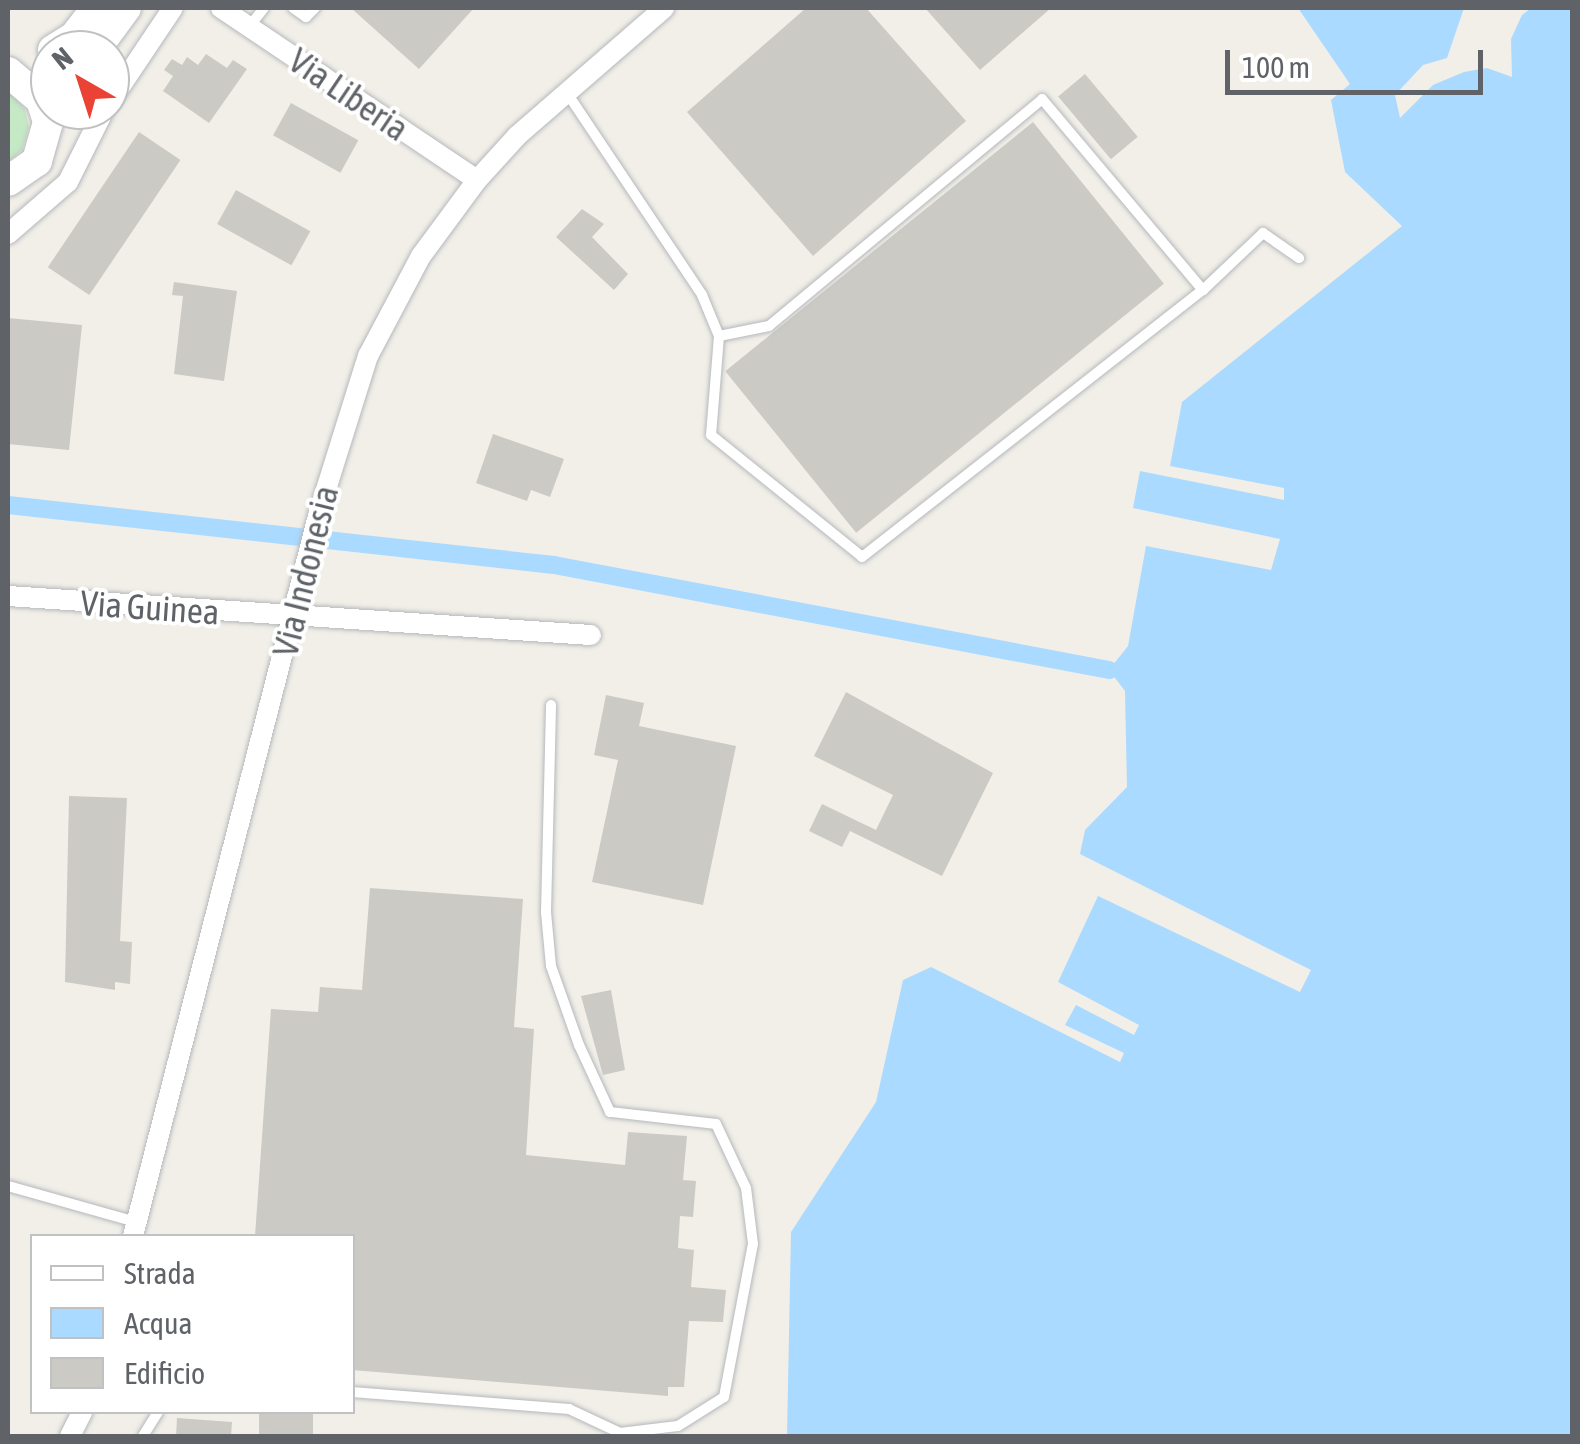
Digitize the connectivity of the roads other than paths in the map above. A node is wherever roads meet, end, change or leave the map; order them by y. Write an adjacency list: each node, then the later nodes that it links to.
1 (97, 8): 10 (main road)
2 (126, 8): 11 (main road)
3 (173, 8): 13 (street)
4 (221, 8): 9 (street, Via Liberia)
5 (264, 8): 9 (lane)
6 (294, 8): 7 (lane)
7 (315, 8)
8 (664, 8): 15 (street, Via Indonesia)
9 (249, 26): 18 (street, Via Liberia)
10 (80, 30)
11 (110, 30)
12 (8, 72): 14 (main road)
13 (130, 72)
14 (30, 91)
15 (567, 92): 18 (street, Via Indonesia); 23 (lane)
16 (47, 130): 19 (main road)
17 (94, 130): 20 (street)
18 (477, 180): 25 (street, Via Indonesia)
19 (8, 181)
20 (8, 234)
21 (1299, 258): 22 (lane)
22 (1202, 290): 23 (lane); 23 (lane)
23 (719, 336)
24 (8, 596): 25 (street, Via Guinea)
25 (294, 618): 26 (street, Via Guinea); 29 (street, Via Indonesia)
26 (591, 635)
27 (551, 705): 30 (lane)
28 (8, 1186): 29 (lane)
29 (135, 1230)
30 (355, 1392)
31 (157, 1414): 32 (lane)
32 (143, 1436)

